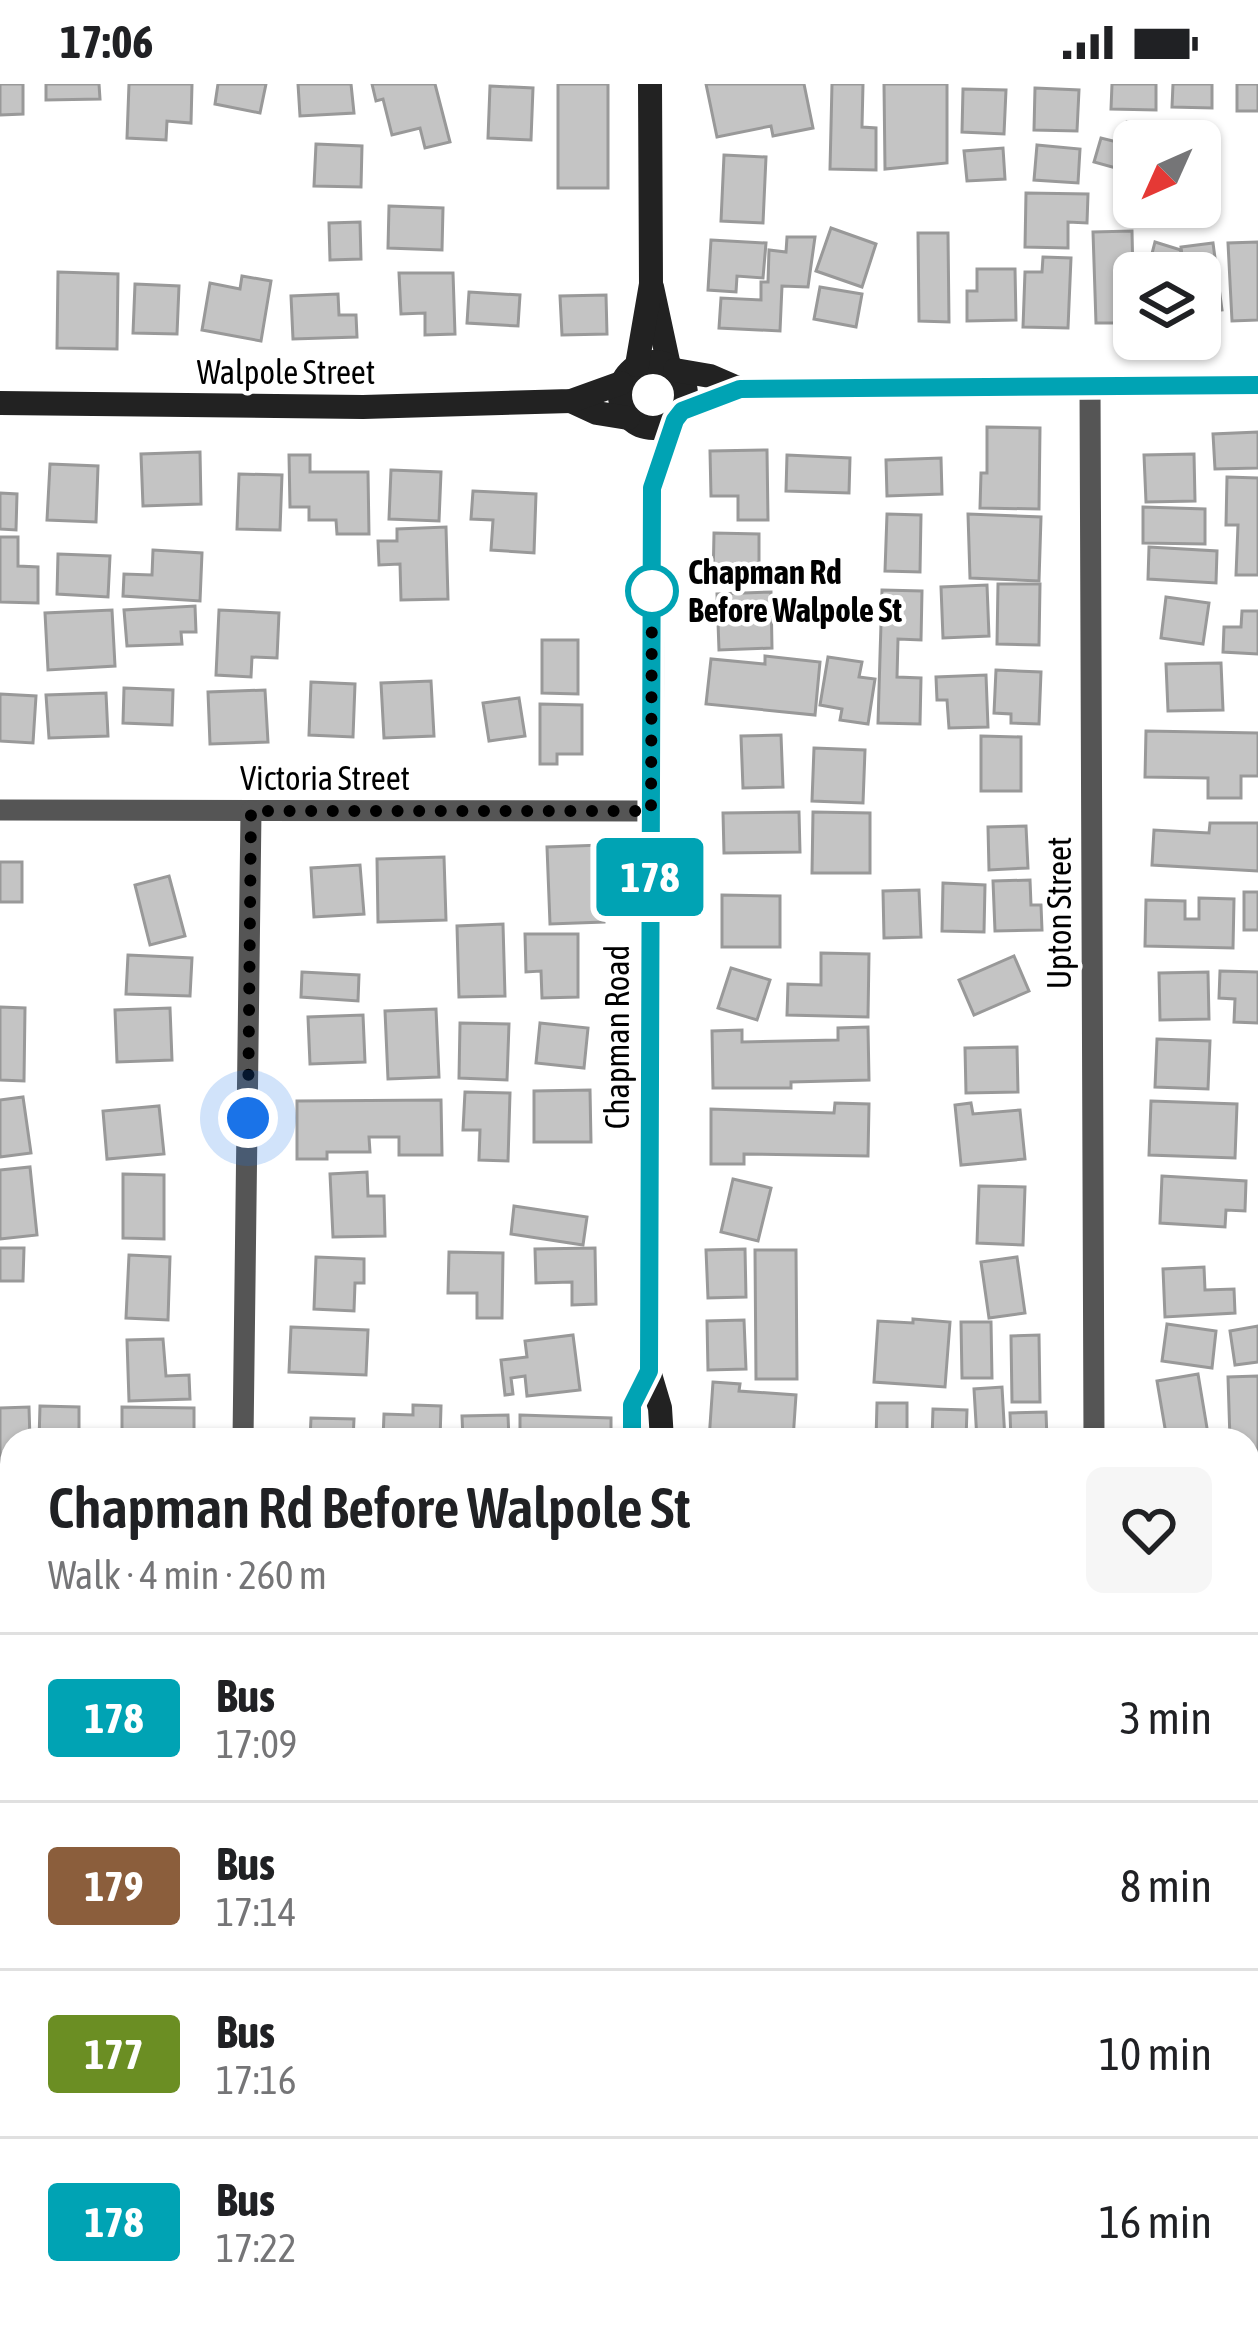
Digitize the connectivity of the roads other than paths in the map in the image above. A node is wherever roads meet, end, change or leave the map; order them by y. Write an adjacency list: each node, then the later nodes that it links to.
1 (650, 84): 2 (main road)
2 (652, 284): 3 (main road); 4 (main road)
3 (672, 368): 4 (main road); 7 (main road); 10 (main road)
4 (629, 374): 8 (main road, Walpole Street); 11 (main road)
5 (1090, 385): 6 (main road); 7 (main road); 20 (street, Upton Street)
6 (1258, 385)
7 (740, 389): 10 (main road)
8 (572, 401): 9 (main road, Walpole Street); 11 (main road, Walpole Street)
9 (0, 404)
10 (679, 416): 11 (main road); 12 (main road, Chapman Road)
11 (632, 421): 12 (main road, Chapman Road)
12 (652, 488): 15 (main road, Chapman Road)
13 (0, 810): 14 (street, Victoria Street)
14 (251, 811): 15 (street, Victoria Street); 17 (street)
15 (651, 811): 16 (main road, Chapman Road)
16 (649, 1371): 18 (main road, Chapman Road); 19 (main road, Chapman Road)
17 (243, 1428)
18 (632, 1428)
19 (661, 1428)
20 (1094, 1428)

